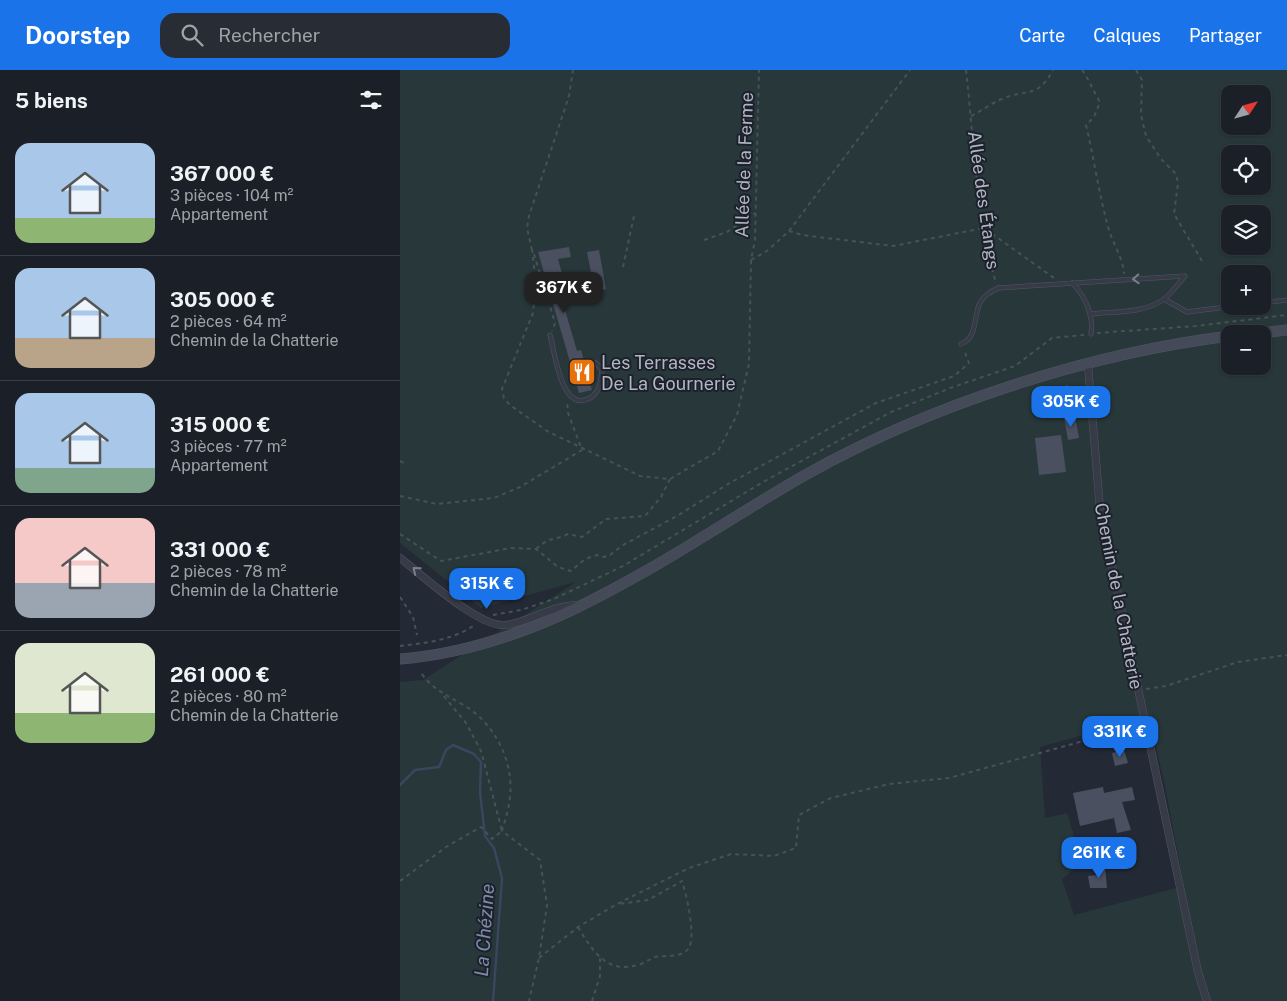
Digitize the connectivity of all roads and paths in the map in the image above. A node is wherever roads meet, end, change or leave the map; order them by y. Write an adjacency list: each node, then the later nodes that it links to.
1 (573, 70): 14 (path)
2 (759, 70): 9 (path, Allée de la Ferme)
3 (910, 70): 12 (path)
4 (966, 70): 8 (path, Allée des Étangs)
5 (1053, 70): 8 (path)
6 (1082, 70): 18 (path)
7 (1136, 70): 16 (path)
8 (971, 116): 11 (path, Allée des Étangs)
9 (756, 212): 13 (path); 15 (path, Allée de la Ferme)
10 (634, 216): 17 (path)
11 (984, 228): 12 (path); 19 (path); 21 (path, Allée des Étangs)
12 (789, 231): 15 (path)
13 (704, 240)
14 (532, 249): 31 (path); 37 (path)
15 (751, 260): 40 (path, Allée de la Ferme)
16 (1202, 261)
17 (622, 267)
18 (1124, 280): 20 (lane); 22 (lane, one-way to 18)
19 (1061, 283): 20 (lane); 21 (lane)
20 (1072, 283): 26 (lane)
21 (998, 288): 33 (lane, Allée des Étangs)
22 (1164, 299): 25 (lane); 26 (lane)
23 (1287, 300): 24 (lane)
24 (1271, 302)
25 (1221, 308)
26 (1090, 314): 30 (lane)
27 (1287, 315): 30 (path)
28 (1287, 328): 29 (main road)
29 (1271, 331)
30 (1091, 334): 47 (path)
31 (550, 335): 36 (lane)
32 (1221, 337): 35 (main road)
33 (961, 344): 43 (path)
34 (596, 364): 36 (lane)
35 (1088, 365): 46 (main road); 53 (street, Chemin de la Chatterie)
36 (567, 393): 37 (path)
37 (582, 450): 40 (path); 41 (path)
38 (400, 461): 39 (path)
39 (404, 463)
40 (670, 479): 43 (path)
41 (400, 496)
42 (400, 534): 43 (path)
43 (536, 549)
44 (400, 558): 47 (street, one-way to 44)
45 (400, 597): 48 (path)
46 (584, 605): 47 (street); 51 (main road)
47 (482, 620): 49 (path)
48 (416, 635)
49 (400, 646)
50 (1287, 655): 53 (path)
51 (400, 659)
52 (422, 674): 54 (path)
53 (1138, 691): 55 (street, Chemin de la Chatterie)
54 (440, 692): 56 (path); 56 (path)
55 (1144, 724): 58 (path); 64 (street, Chemin de la Chatterie)
56 (502, 831): 57 (path); 61 (path)
57 (400, 881)
58 (617, 904): 59 (path); 60 (path)
59 (578, 927): 60 (path); 61 (path)
60 (600, 957): 63 (path)
61 (539, 958): 62 (path)
62 (529, 1001)
63 (592, 1001)
64 (1207, 1001)

